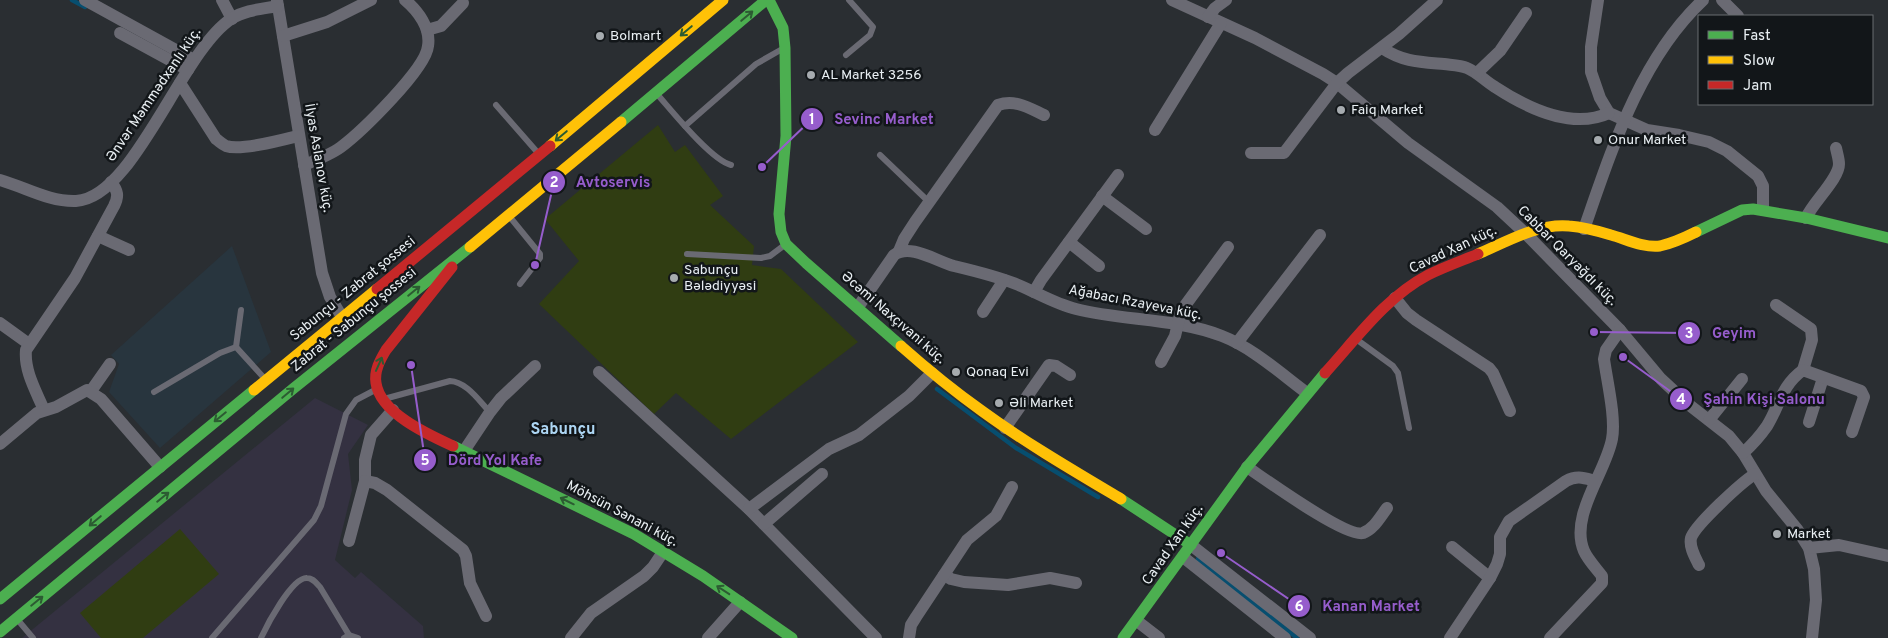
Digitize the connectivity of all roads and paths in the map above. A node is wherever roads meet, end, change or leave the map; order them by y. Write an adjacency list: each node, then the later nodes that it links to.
1 (85, 0): 27 (street)
2 (222, 0): 19 (street)
3 (371, 0): 23 (street)
4 (405, 0): 21 (street)
5 (723, 0): 41 (street, Sabunçu - Zabrat şossesi, one-way to 41)
6 (767, 0): 24 (street); 31 (street, Zabrat - Sabunçu şossesi, one-way to 6)
7 (848, 0): 26 (lane)
8 (1172, 0): 18 (street, Cabbar Qaryağdı küç.)
9 (1226, 0): 18 (street)
10 (1437, 0): 25 (street)
11 (1598, 0): 33 (street)
12 (1703, 0): 35 (street)
13 (1722, 0): 17 (street)
14 (278, 3): 19 (street, Ənvər Məmmədxanlı küç.); 23 (street, İlyas Aslanov küç.)
15 (463, 4): 21 (street)
16 (1526, 13): 28 (street)
17 (1737, 15)
18 (1208, 17): 20 (street, Cabbar Qaryağdı küç.)
19 (232, 19): 27 (street, Ənvər Məmmədxanlı küç.)
20 (1221, 24): 29 (street, Cabbar Qaryağdı küç.); 37 (street)
21 (427, 30): 44 (street)
22 (120, 33): 27 (street)
23 (283, 36): 38 (street, İlyas Aslanov küç.)
24 (786, 48): 36 (lane); 60 (street)
25 (1382, 48): 28 (street); 29 (street)
26 (846, 55)
27 (191, 65): 30 (street, Ənvər Məmmədxanlı küç.)
28 (1477, 73): 33 (street)
29 (1336, 83): 40 (street); 55 (street, Cabbar Qaryağdı küç.)
30 (180, 84): 38 (street); 47 (street, Ənvər Məmmədxanlı küç.)
31 (656, 93): 36 (lane); 51 (street, Zabrat - Sabunçu şossesi)
32 (496, 105): 41 (lane)
33 (1609, 113): 35 (street)
34 (1044, 115): 49 (street)
35 (1625, 121): 50 (street); 54 (street)
36 (685, 126): 43 (lane)
37 (1155, 130)
38 (298, 136): 44 (street, İlyas Aslanov küç.)
39 (1836, 148): 52 (street)
40 (1251, 153)
41 (539, 154): 75 (street, Sabunçu - Zabrat şossesi)
42 (880, 154): 49 (lane)
43 (731, 165)
44 (304, 166): 75 (street, İlyas Aslanov küç.)
45 (1118, 175): 48 (street)
46 (0, 180): 47 (street, Ənvər Məmmədxanlı küç.)
47 (111, 182): 57 (street)
48 (1102, 196): 53 (street); 59 (street)
49 (929, 202): 64 (street)
50 (1763, 210): 52 (street, Cavad Xan küç.); 54 (street, Cavad Xan küç.)
51 (508, 215): 63 (street, Zabrat - Sabunçu şossesi); 68 (lane)
52 (1806, 218): 58 (street, Cavad Xan küç.)
53 (1146, 229)
54 (1584, 229): 55 (street, Cavad Xan küç.)
55 (1526, 234): 70 (street, Cavad Xan küç.); 78 (street, Cabbar Qaryağdı küç.)
56 (1320, 235): 80 (street)
57 (98, 236): 62 (street); 81 (street)
58 (1888, 238)
59 (1069, 242): 66 (street); 69 (street)
60 (786, 244): 65 (lane); 72 (street, Əcəmi Naxçıvani küç.)
61 (1228, 247): 77 (street)
62 (129, 250)
63 (466, 250): 93 (street, one-way to 63); 134 (street, Zabrat - Sabunçu şossesi, one-way to 63)
64 (900, 251): 67 (street, Ağabacı Rzayeva küç.); 72 (street)
65 (687, 254)
66 (1100, 266)
67 (1004, 280): 69 (street, Ağabacı Rzayeva küç.); 74 (street)
68 (520, 284)
69 (1034, 292): 77 (street, Ağabacı Rzayeva küç.)
70 (1395, 298): 79 (street, Cavad Xan küç.); 100 (street)
71 (1776, 305): 86 (street)
72 (858, 307): 88 (street, Əcəmi Naxçıvani küç.)
73 (241, 310): 82 (lane)
74 (983, 312)
75 (342, 317): 92 (street, Sabunçu - Zabrat şossesi)
76 (0, 323): 81 (street)
77 (1177, 325): 80 (street, Ağabacı Rzayeva küç.); 83 (street)
78 (1620, 330): 102 (street, Cabbar Qaryağdı küç.); 115 (street)
79 (1356, 339): 96 (street, Cavad Xan küç.); 105 (lane)
80 (1237, 343): 96 (street, Ağabacı Rzayeva küç.)
81 (29, 344): 98 (street)
82 (236, 347): 92 (lane); 95 (lane)
83 (1161, 362)
84 (110, 364): 94 (street)
85 (536, 366): 101 (street)
86 (1803, 370): 90 (street); 109 (street)
87 (599, 372): 118 (street)
88 (932, 373): 104 (street, Əcəmi Naxçıvani küç.); 118 (street)
89 (1070, 375): 104 (street)
90 (1823, 378): 103 (street); 106 (street)
91 (1742, 379): 102 (street)
92 (266, 380): 110 (street, Sabunçu - Zabrat şossesi, one-way to 110)
93 (377, 389): 97 (street, Möhsün Sənani küç.); 137 (lane)
94 (91, 391): 98 (street); 110 (street)
95 (154, 392)
96 (1307, 393): 111 (street, Cavad Xan küç.)
97 (383, 400): 99 (street, Möhsün Sənani küç.); 101 (lane)
98 (44, 410): 107 (street)
99 (393, 410): 108 (street, Möhsün Sənani küç.); 114 (street)
100 (1510, 411)
101 (490, 412): 108 (street)
102 (1709, 420): 109 (street, Cabbar Qaryağdı küç.)
103 (1809, 422)
104 (1005, 428): 121 (street, Əcəmi Naxçıvani küç.)
105 (1409, 428)
106 (1852, 432)
107 (0, 444)
108 (464, 451): 124 (street, Möhsün Sənani küç., one-way to 108)
109 (1743, 453): 113 (street, Cabbar Qaryağdı küç.)
110 (160, 467): 131 (street, Sabunçu - Zabrat şossesi, one-way to 131)
111 (1246, 467): 117 (street); 121 (street, Cavad Xan küç.)
112 (822, 474): 119 (street)
113 (1755, 474): 123 (street, Cabbar Qaryağdı küç.); 127 (street)
114 (365, 481): 120 (street); 133 (street)
115 (1596, 481): 129 (street); 152 (street)
116 (1012, 487): 128 (street)
117 (1387, 508)
118 (749, 509): 119 (street)
119 (764, 524): 145 (street)
120 (349, 541)
121 (1191, 545): 126 (street, Cavad Xan küç.); 150 (street, Əcəmi Naxçıvani küç.)
122 (1452, 547): 129 (street)
123 (1809, 548): 125 (street); 153 (street, Cabbar Qaryağdı küç.)
124 (663, 552): 132 (street, Möhsün Sənani küç., one-way to 124); 142 (street)
125 (1888, 556)
126 (1183, 557): 135 (street, Cavad Xan küç.); 149 (street)
127 (1699, 564)
128 (944, 575): 130 (street); 146 (street)
129 (1490, 578): 151 (street)
130 (1076, 584)
131 (0, 599)
132 (740, 602): 143 (street); 144 (street, Möhsün Sənani küç.)
133 (486, 616)
134 (17, 618): 136 (street, Zabrat - Sabunçu şossesi); 139 (lane)
135 (1136, 622): 147 (street, Cavad Xan küç.); 148 (street)
136 (0, 632)
137 (216, 637)
138 (346, 637): 140 (lane); 141 (lane)
139 (33, 638)
140 (261, 638)
141 (358, 638)
142 (571, 638)
143 (708, 638)
144 (792, 638)
145 (876, 638)
146 (909, 638)
147 (1123, 638)
148 (1159, 638)
149 (1285, 638)
150 (1310, 638)
151 (1450, 638)
152 (1550, 638)
153 (1812, 638)

